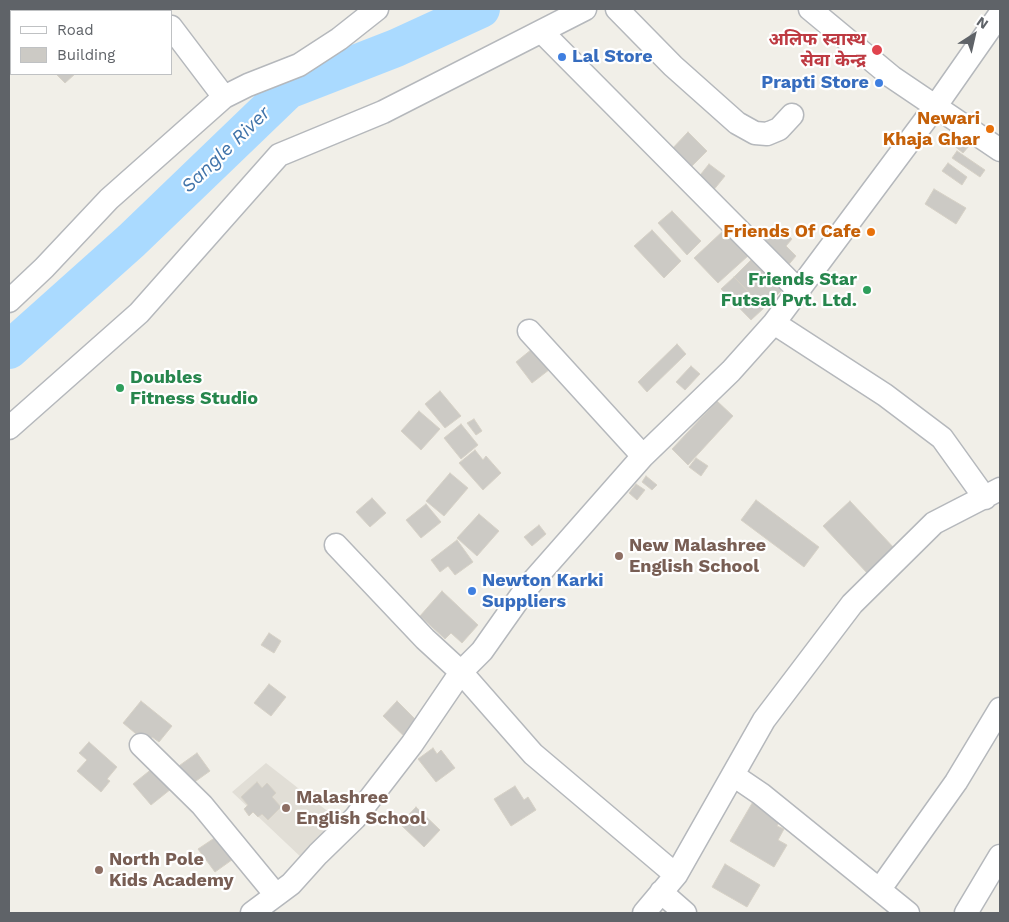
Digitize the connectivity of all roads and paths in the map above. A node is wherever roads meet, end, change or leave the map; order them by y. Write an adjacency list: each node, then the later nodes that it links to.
1 (377, 9): 8 (street)
2 (585, 9): 7 (street)
3 (617, 9): 10 (street)
4 (810, 9): 9 (street)
5 (1000, 14): 9 (street)
6 (172, 28): 8 (street)
7 (542, 32): 12 (street); 16 (street)
8 (224, 96): 13 (street)
9 (935, 106): 11 (street); 12 (street)
10 (792, 115)
11 (1000, 150)
12 (799, 291): 14 (street)
13 (9, 301)
14 (774, 323): 17 (street); 18 (street)
15 (529, 331): 17 (street)
16 (9, 428)
17 (643, 456): 20 (street)
18 (993, 493): 23 (street)
19 (336, 545): 20 (street)
20 (461, 672): 25 (street); 28 (street)
21 (1000, 709): 26 (street)
22 (141, 745): 28 (street)
23 (733, 774): 25 (street); 26 (street)
24 (1000, 856): 33 (street)
25 (676, 875): 27 (street)
26 (880, 889): 32 (street)
27 (661, 892): 30 (street); 31 (street)
28 (276, 895): 29 (street)
29 (252, 913)
30 (644, 913)
31 (685, 913)
32 (908, 913)
33 (966, 913)

